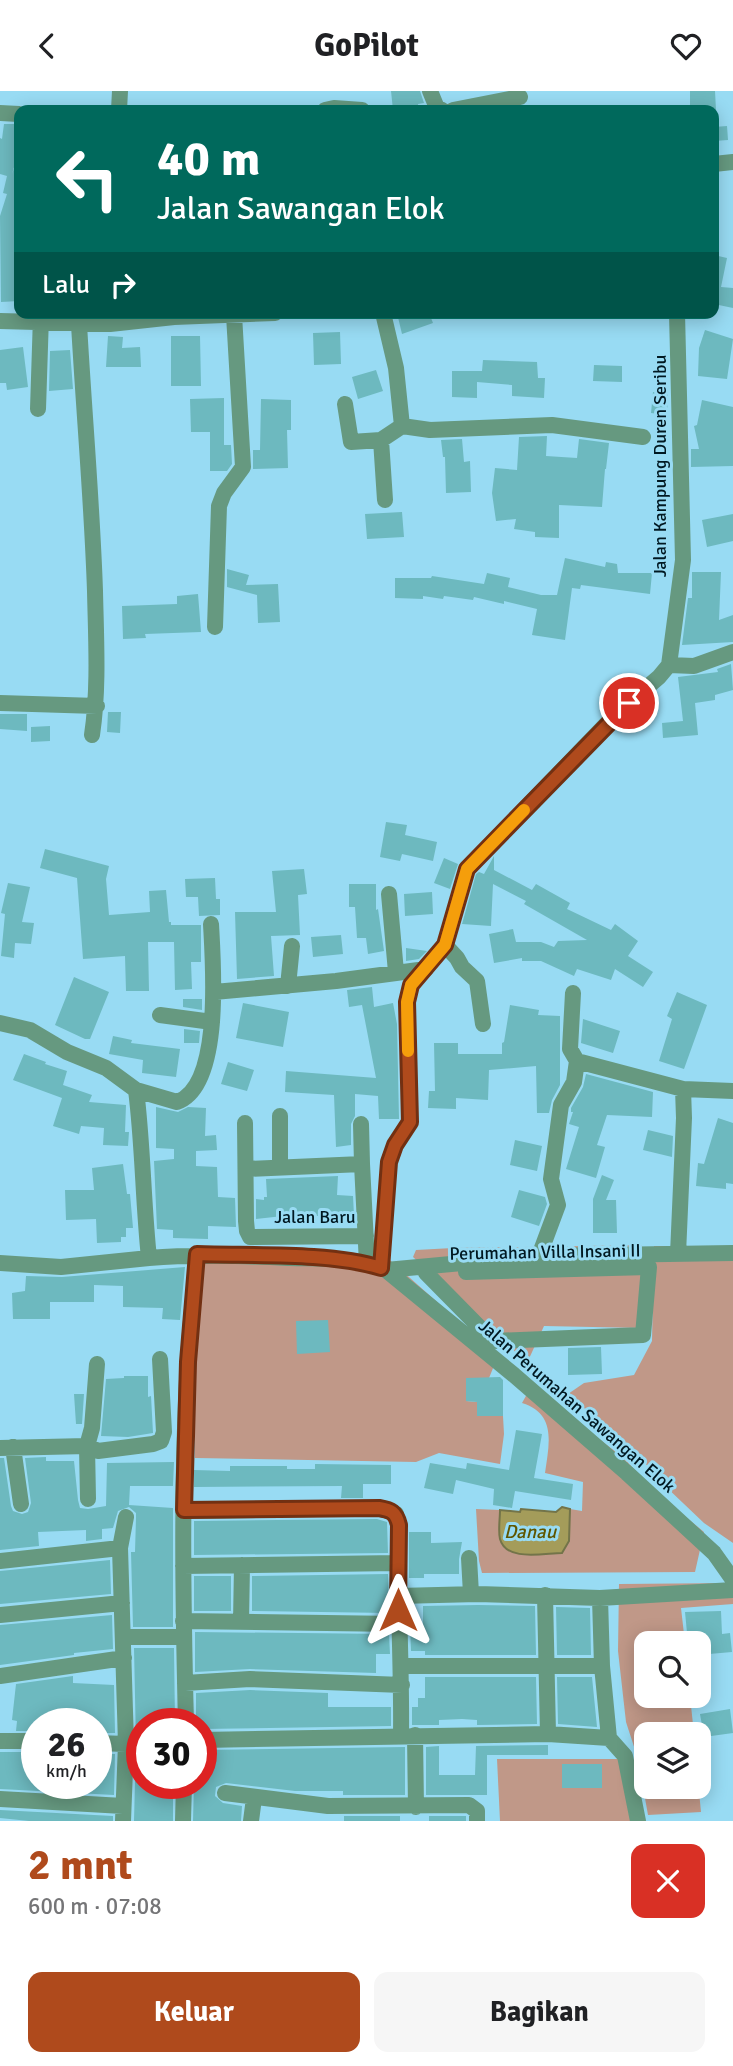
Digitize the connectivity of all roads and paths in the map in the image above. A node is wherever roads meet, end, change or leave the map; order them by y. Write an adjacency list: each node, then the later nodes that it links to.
1 (521, 100): 2 (street)
2 (487, 105)
3 (27, 319): 10 (street)
4 (41, 319): 13 (street)
5 (47, 319): 11 (street)
6 (165, 319): 11 (street)
7 (234, 319): 18 (street)
8 (384, 319): 14 (street)
9 (677, 319): 20 (street, Jalan Kampung Duren Seribu)
10 (0, 321)
11 (79, 324): 21 (street)
12 (345, 404): 16 (street)
13 (38, 409)
14 (402, 426): 15 (street); 16 (street)
15 (643, 437)
16 (381, 440): 17 (street)
17 (385, 500)
18 (215, 627)
19 (733, 652): 20 (street)
20 (668, 665): 26 (street)
21 (96, 698): 22 (street); 23 (street)
22 (0, 703)
23 (92, 735)
24 (389, 894): 29 (street)
25 (211, 924): 31 (street)
26 (445, 945): 28 (street); 36 (street)
27 (292, 946): 30 (street)
28 (426, 969): 29 (street); 54 (street)
29 (396, 972): 30 (street)
30 (288, 986): 31 (street)
31 (214, 992): 34 (street)
32 (573, 993): 37 (street)
33 (160, 1015): 34 (street)
34 (212, 1022): 39 (street)
35 (0, 1024): 39 (street)
36 (483, 1024)
37 (577, 1061): 38 (street); 51 (street)
38 (683, 1089): 40 (street); 50 (street)
39 (136, 1090): 52 (street)
40 (733, 1091)
41 (280, 1116): 45 (street)
42 (245, 1122): 46 (street, Jalan Baru)
43 (361, 1123): 44 (street, Jalan Baru)
44 (362, 1164): 45 (street); 47 (street, Jalan Baru)
45 (280, 1166): 46 (street)
46 (247, 1169): 47 (street, Jalan Baru)
47 (366, 1236): 54 (street, Jalan Baru)
48 (733, 1253): 50 (street)
49 (197, 1254): 52 (street); 54 (street); 62 (street)
50 (678, 1254): 51 (street)
51 (539, 1256): 54 (street)
52 (149, 1258): 53 (street)
53 (0, 1263)
54 (383, 1270): 55 (street, Perumahan Villa Insani II); 70 (street, Jalan Perumahan Sawangan Elok)
55 (426, 1273): 55 (street, Perumahan Villa Insani II)
56 (160, 1359): 58 (street)
57 (97, 1364): 58 (street)
58 (86, 1446): 59 (street); 60 (street)
59 (7, 1448): 61 (street)
60 (88, 1499)
61 (21, 1504)
62 (184, 1510): 67 (street); 69 (street)
63 (126, 1517): 64 (street)
64 (120, 1548): 66 (street); 76 (street)
65 (469, 1558): 72 (street)
66 (0, 1561)
67 (398, 1563): 68 (street); 74 (street)
68 (243, 1565): 69 (street); 78 (street)
69 (183, 1566): 80 (street)
70 (733, 1580)
71 (733, 1590): 75 (street)
72 (471, 1594): 73 (street); 74 (street)
73 (545, 1595): 75 (street); 85 (street)
74 (398, 1596): 79 (street)
75 (600, 1598): 84 (street)
76 (122, 1603): 77 (street); 81 (street)
77 (0, 1615)
78 (241, 1622): 79 (street); 80 (street)
79 (398, 1624): 83 (street)
80 (183, 1629): 81 (street); 87 (street)
81 (123, 1637): 82 (street)
82 (124, 1658): 86 (street); 97 (street)
83 (401, 1666): 85 (street); 88 (street)
84 (602, 1666): 85 (street); 92 (street)
85 (547, 1668): 90 (street)
86 (0, 1676)
87 (185, 1683): 88 (street); 89 (street)
88 (402, 1685): 91 (street)
89 (186, 1708)
90 (548, 1734): 91 (street); 92 (street)
91 (408, 1735): 93 (street); 102 (street)
92 (609, 1738): 108 (street)
93 (217, 1740)
94 (0, 1741): 95 (street)
95 (21, 1741)
96 (112, 1744): 97 (street)
97 (126, 1744): 103 (street)
98 (225, 1793): 99 (street)
99 (254, 1798): 104 (street); 106 (street)
100 (0, 1799): 103 (street)
101 (184, 1799): 105 (street)
102 (410, 1812): 104 (street); 107 (street)
103 (123, 1813)
104 (328, 1813)
105 (183, 1821)
106 (251, 1821)
107 (477, 1821)
108 (638, 1821)

